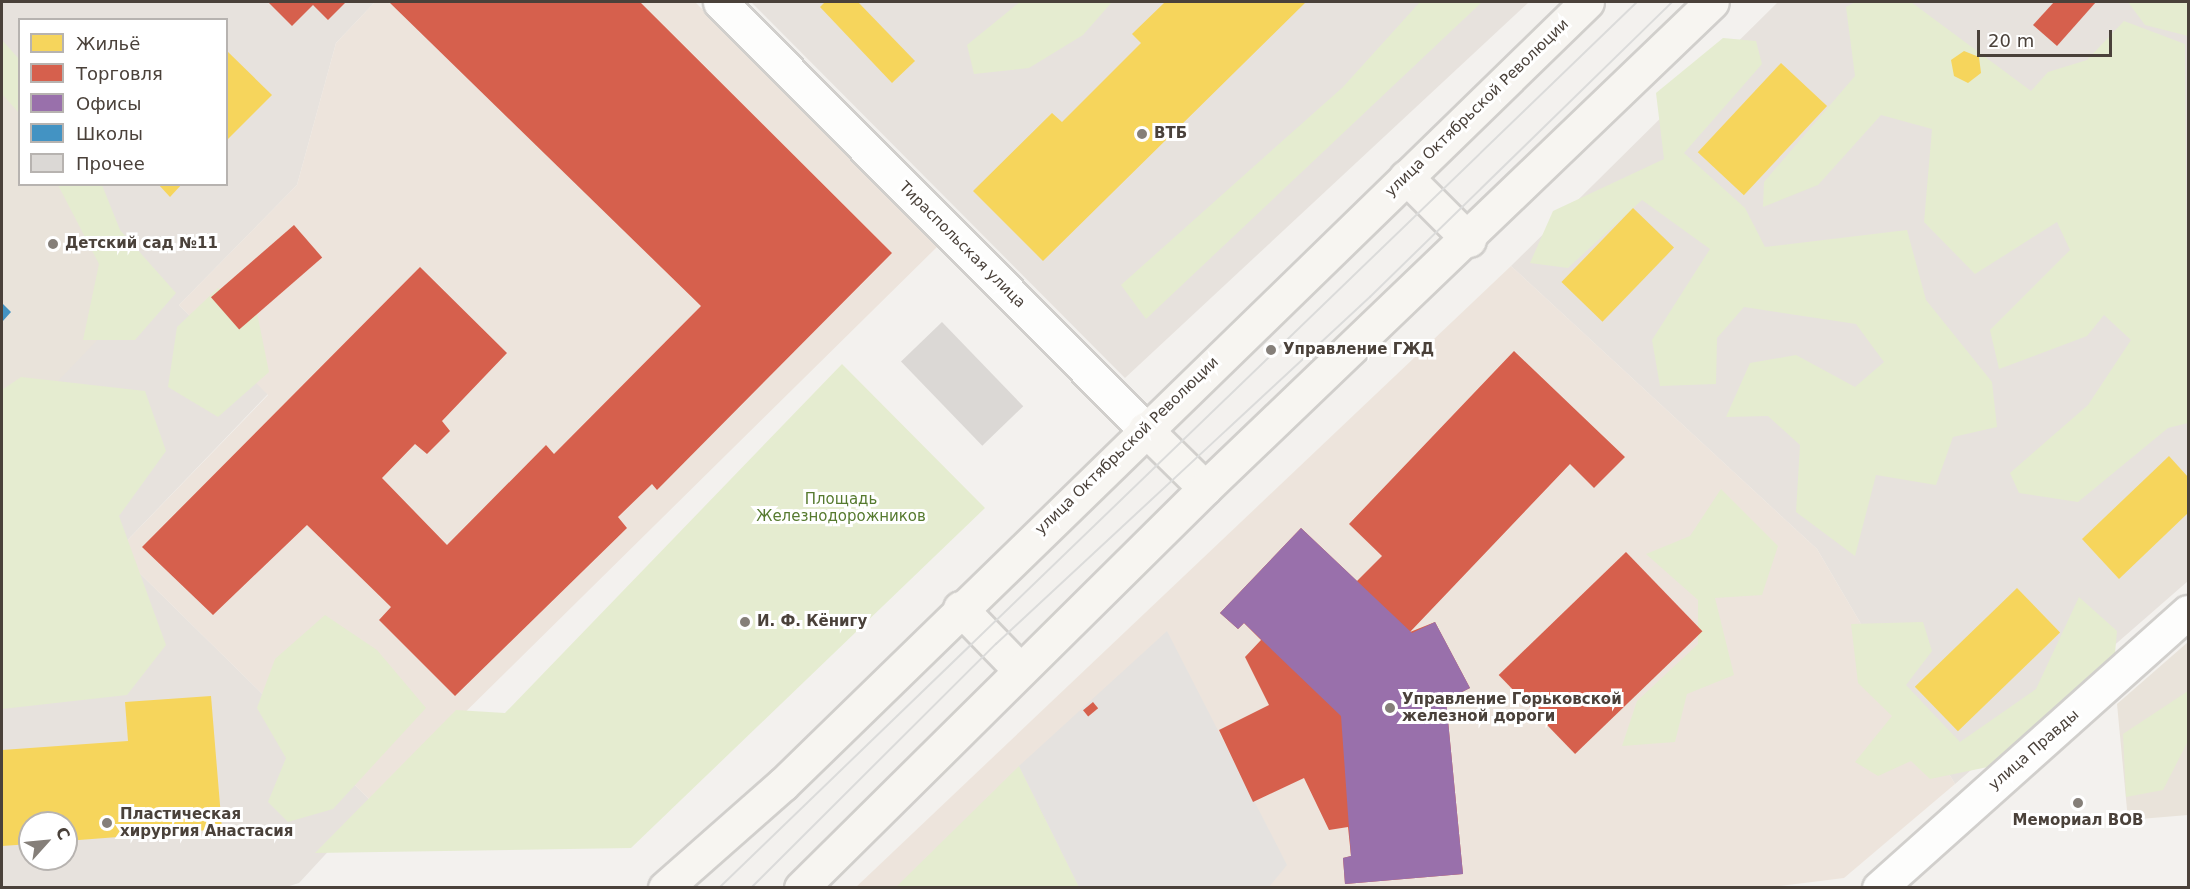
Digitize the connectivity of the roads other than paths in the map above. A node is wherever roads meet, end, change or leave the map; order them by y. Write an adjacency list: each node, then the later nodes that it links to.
1 (720, 2): 6 (street, Тираспольская улица)
2 (1587, 2): 4 (main road, улица Октябрьской Революции)
3 (1712, 2): 5 (main road)
4 (1406, 177): 5 (main road); 6 (main road, улица Октябрьской Революции)
5 (1469, 240): 7 (main road)
6 (1145, 429): 7 (main road, Тираспольская улица); 8 (main road, улица Октябрьской Революции)
7 (1205, 488): 10 (main road)
8 (960, 608): 10 (main road); 11 (main road, улица Октябрьской Революции)
9 (2188, 612): 13 (street, улица Правды)
10 (1020, 670): 12 (main road)
11 (665, 888)
12 (801, 888)
13 (1879, 888)

